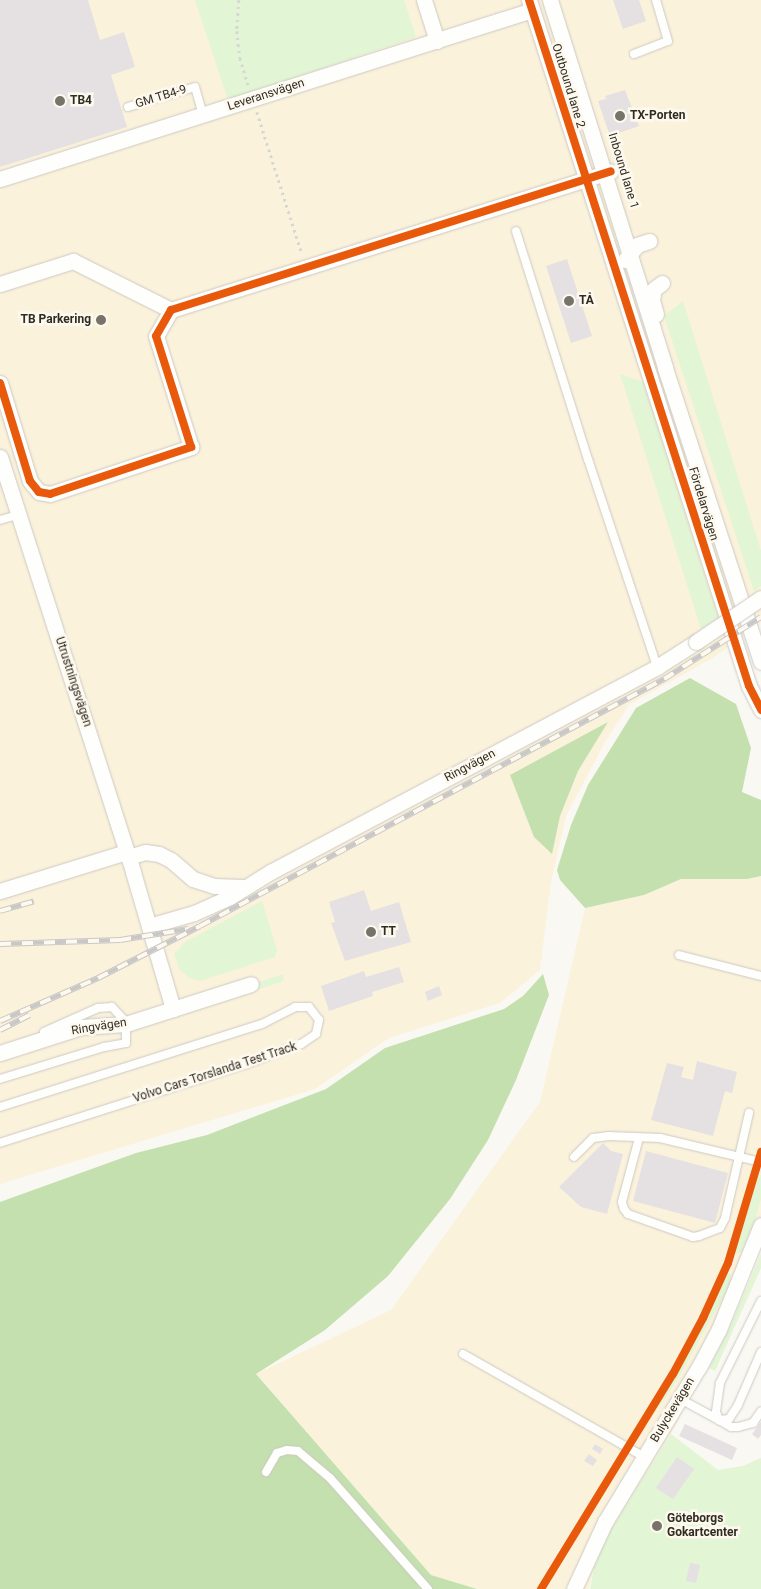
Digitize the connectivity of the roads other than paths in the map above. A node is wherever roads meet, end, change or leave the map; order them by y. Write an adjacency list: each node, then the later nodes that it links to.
1 (424, 0): 6 (street)
2 (550, 0): 10 (street)
3 (557, 0): 10 (street, Inbound lane 1)
4 (656, 0): 7 (lane)
5 (532, 3): 6 (street, Leveransvägen); 10 (street, Outbound lane 2)
6 (437, 40): 9 (street, Leveransvägen)
7 (634, 54)
8 (128, 107): 9 (lane, GM TB4-9)
9 (203, 115): 11 (street, Leveransvägen)
10 (598, 175): 12 (street, Fördelarvägen); 12 (street, Inbound lane 1); 15 (street); 18 (street, Fördelarvägen); 19 (street)
11 (0, 179)
12 (625, 229): 14 (street, Fördelarvägen); 14 (street)
13 (516, 231): 27 (lane)
14 (629, 254): 15 (street, Fördelarvägen); 20 (street, Fördelarvägen)
15 (622, 274): 18 (street, Fördelarvägen)
16 (662, 283): 20 (street, Fördelarvägen)
17 (0, 284): 19 (street)
18 (625, 303): 28 (street, Fördelarvägen)
19 (171, 310): 21 (street)
20 (658, 345): 26 (street, Fördelarvägen)
21 (0, 383)
22 (0, 457): 23 (street, Utrustningsvägen)
23 (18, 515): 24 (lane); 29 (street, Utrustningsvägen)
24 (0, 520)
25 (761, 598): 27 (street, Ringvägen, bridge)
26 (761, 662)
27 (657, 667): 30 (street, Ringvägen)
28 (761, 710)
29 (127, 854): 30 (street, Ringvägen); 31 (street, Ringvägen); 32 (street, Utrustningsvägen)
30 (243, 887): 32 (street, Ringvägen)
31 (0, 891)
32 (149, 926): 36 (street)
33 (679, 955): 34 (lane)
34 (761, 976)
35 (251, 984): 36 (street, Ringvägen)
36 (172, 1009): 37 (street, Ringvägen)
37 (126, 1024): 38 (street, Ringvägen); 39 (lane)
38 (0, 1052)
39 (0, 1080)
40 (0, 1107): 43 (lane, Volvo Cars Torslanda Test Track)
41 (749, 1113): 45 (lane)
42 (639, 1138): 44 (lane); 45 (lane); 45 (lane)
43 (0, 1143)
44 (574, 1157)
45 (739, 1157): 46 (lane)
46 (761, 1162)
47 (761, 1225): 51 (street, Bulyckevägen)
48 (761, 1301): 53 (lane)
49 (761, 1352): 53 (lane)
50 (463, 1354): 54 (lane)
51 (680, 1399): 53 (lane); 54 (street, Bulyckevägen)
52 (761, 1411): 53 (lane)
53 (718, 1420)
54 (644, 1457): 57 (street, Bulyckevägen)
55 (266, 1472): 56 (lane)
56 (428, 1589)
57 (574, 1589)

